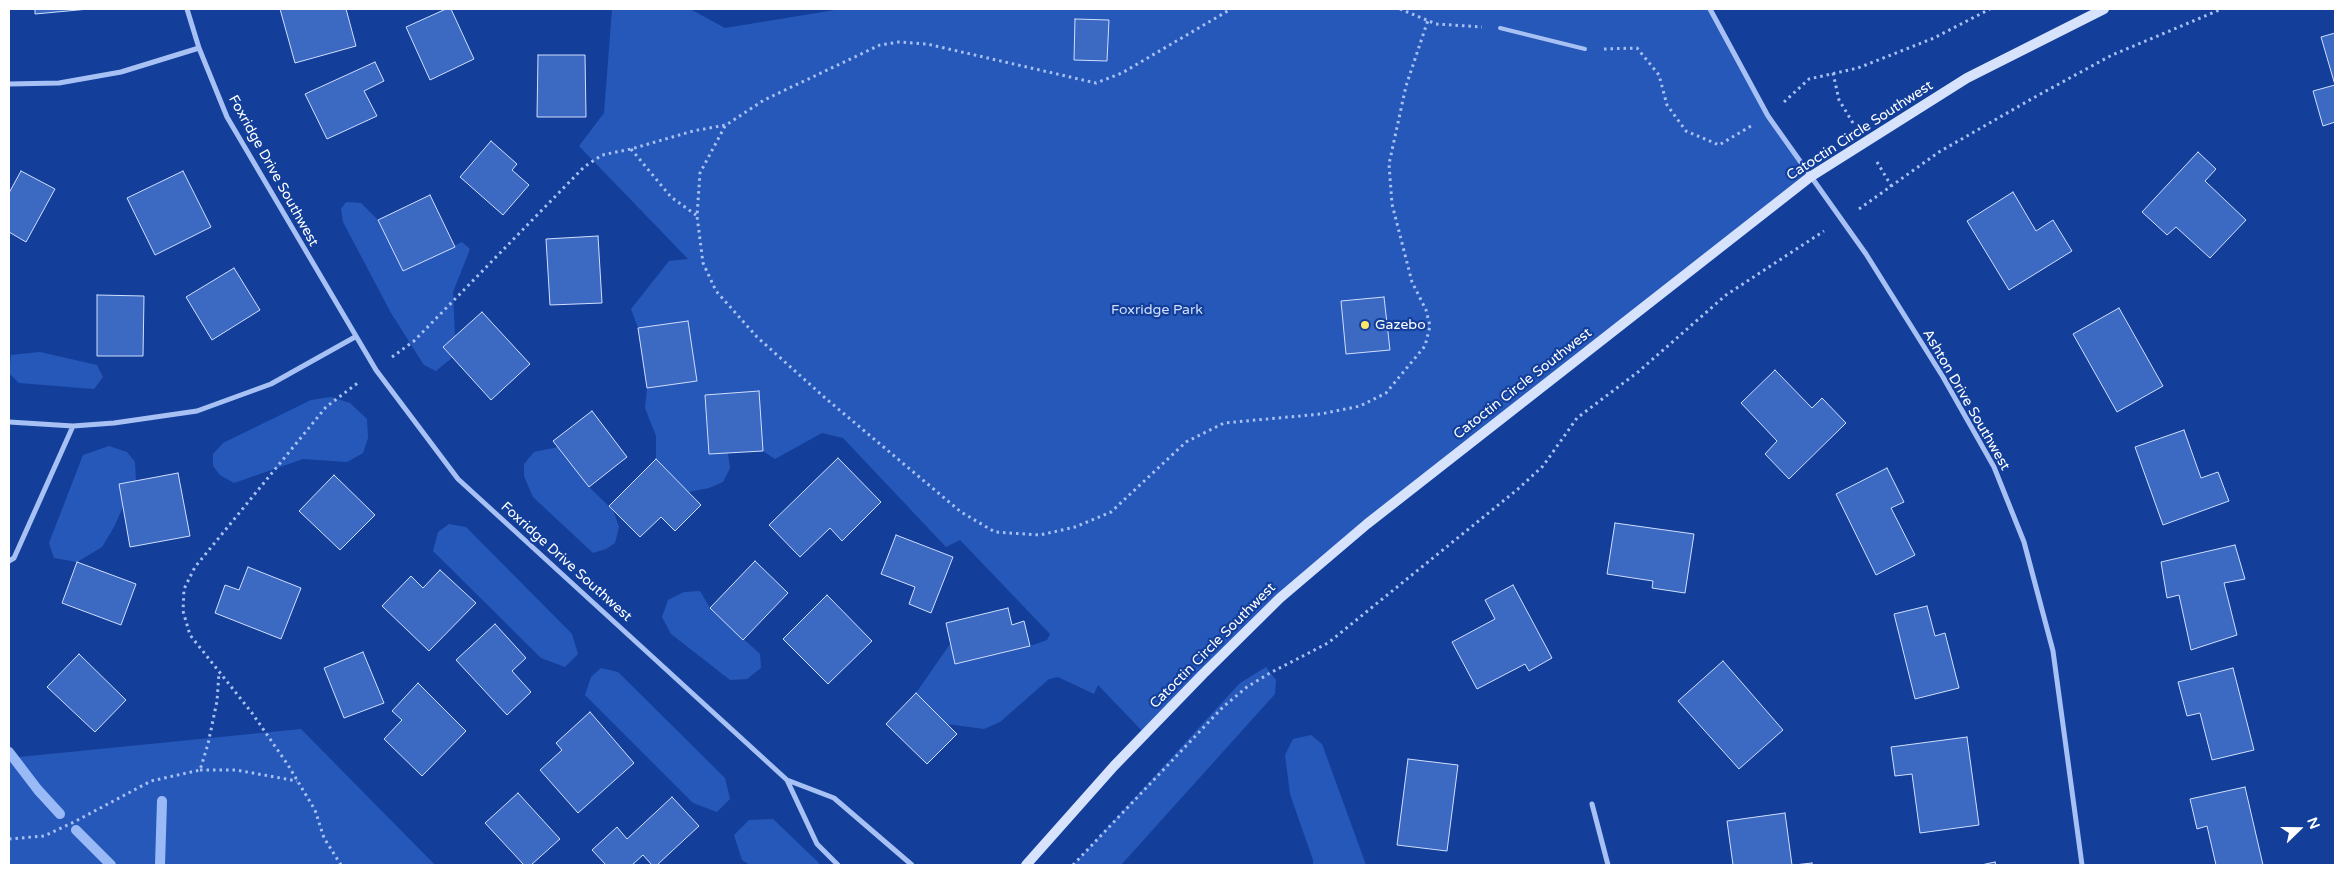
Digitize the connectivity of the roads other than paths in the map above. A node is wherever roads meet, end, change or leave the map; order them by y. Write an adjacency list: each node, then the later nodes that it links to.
1 (187, 9): 5 (street, Foxridge Drive Southwest)
2 (1710, 9): 8 (street, Ashton Drive Southwest)
3 (2104, 9): 8 (main road, Catoctin Circle Southwest)
4 (1500, 28): 6 (lane)
5 (199, 48): 7 (street); 9 (street, Foxridge Drive Southwest)
6 (1585, 49)
7 (9, 84)
8 (1810, 177): 17 (main road, Catoctin Circle Southwest); 19 (street, Ashton Drive Southwest)
9 (355, 337): 11 (street); 13 (street, Foxridge Drive Southwest)
10 (9, 422): 11 (street)
11 (73, 426): 12 (street)
12 (9, 561)
13 (787, 780): 15 (street, Foxridge Drive Southwest); 16 (street, Foxridge Drive Southwest)
14 (1592, 804): 18 (street)
15 (838, 865)
16 (912, 865)
17 (1026, 865)
18 (1608, 865)
19 (2082, 865)

